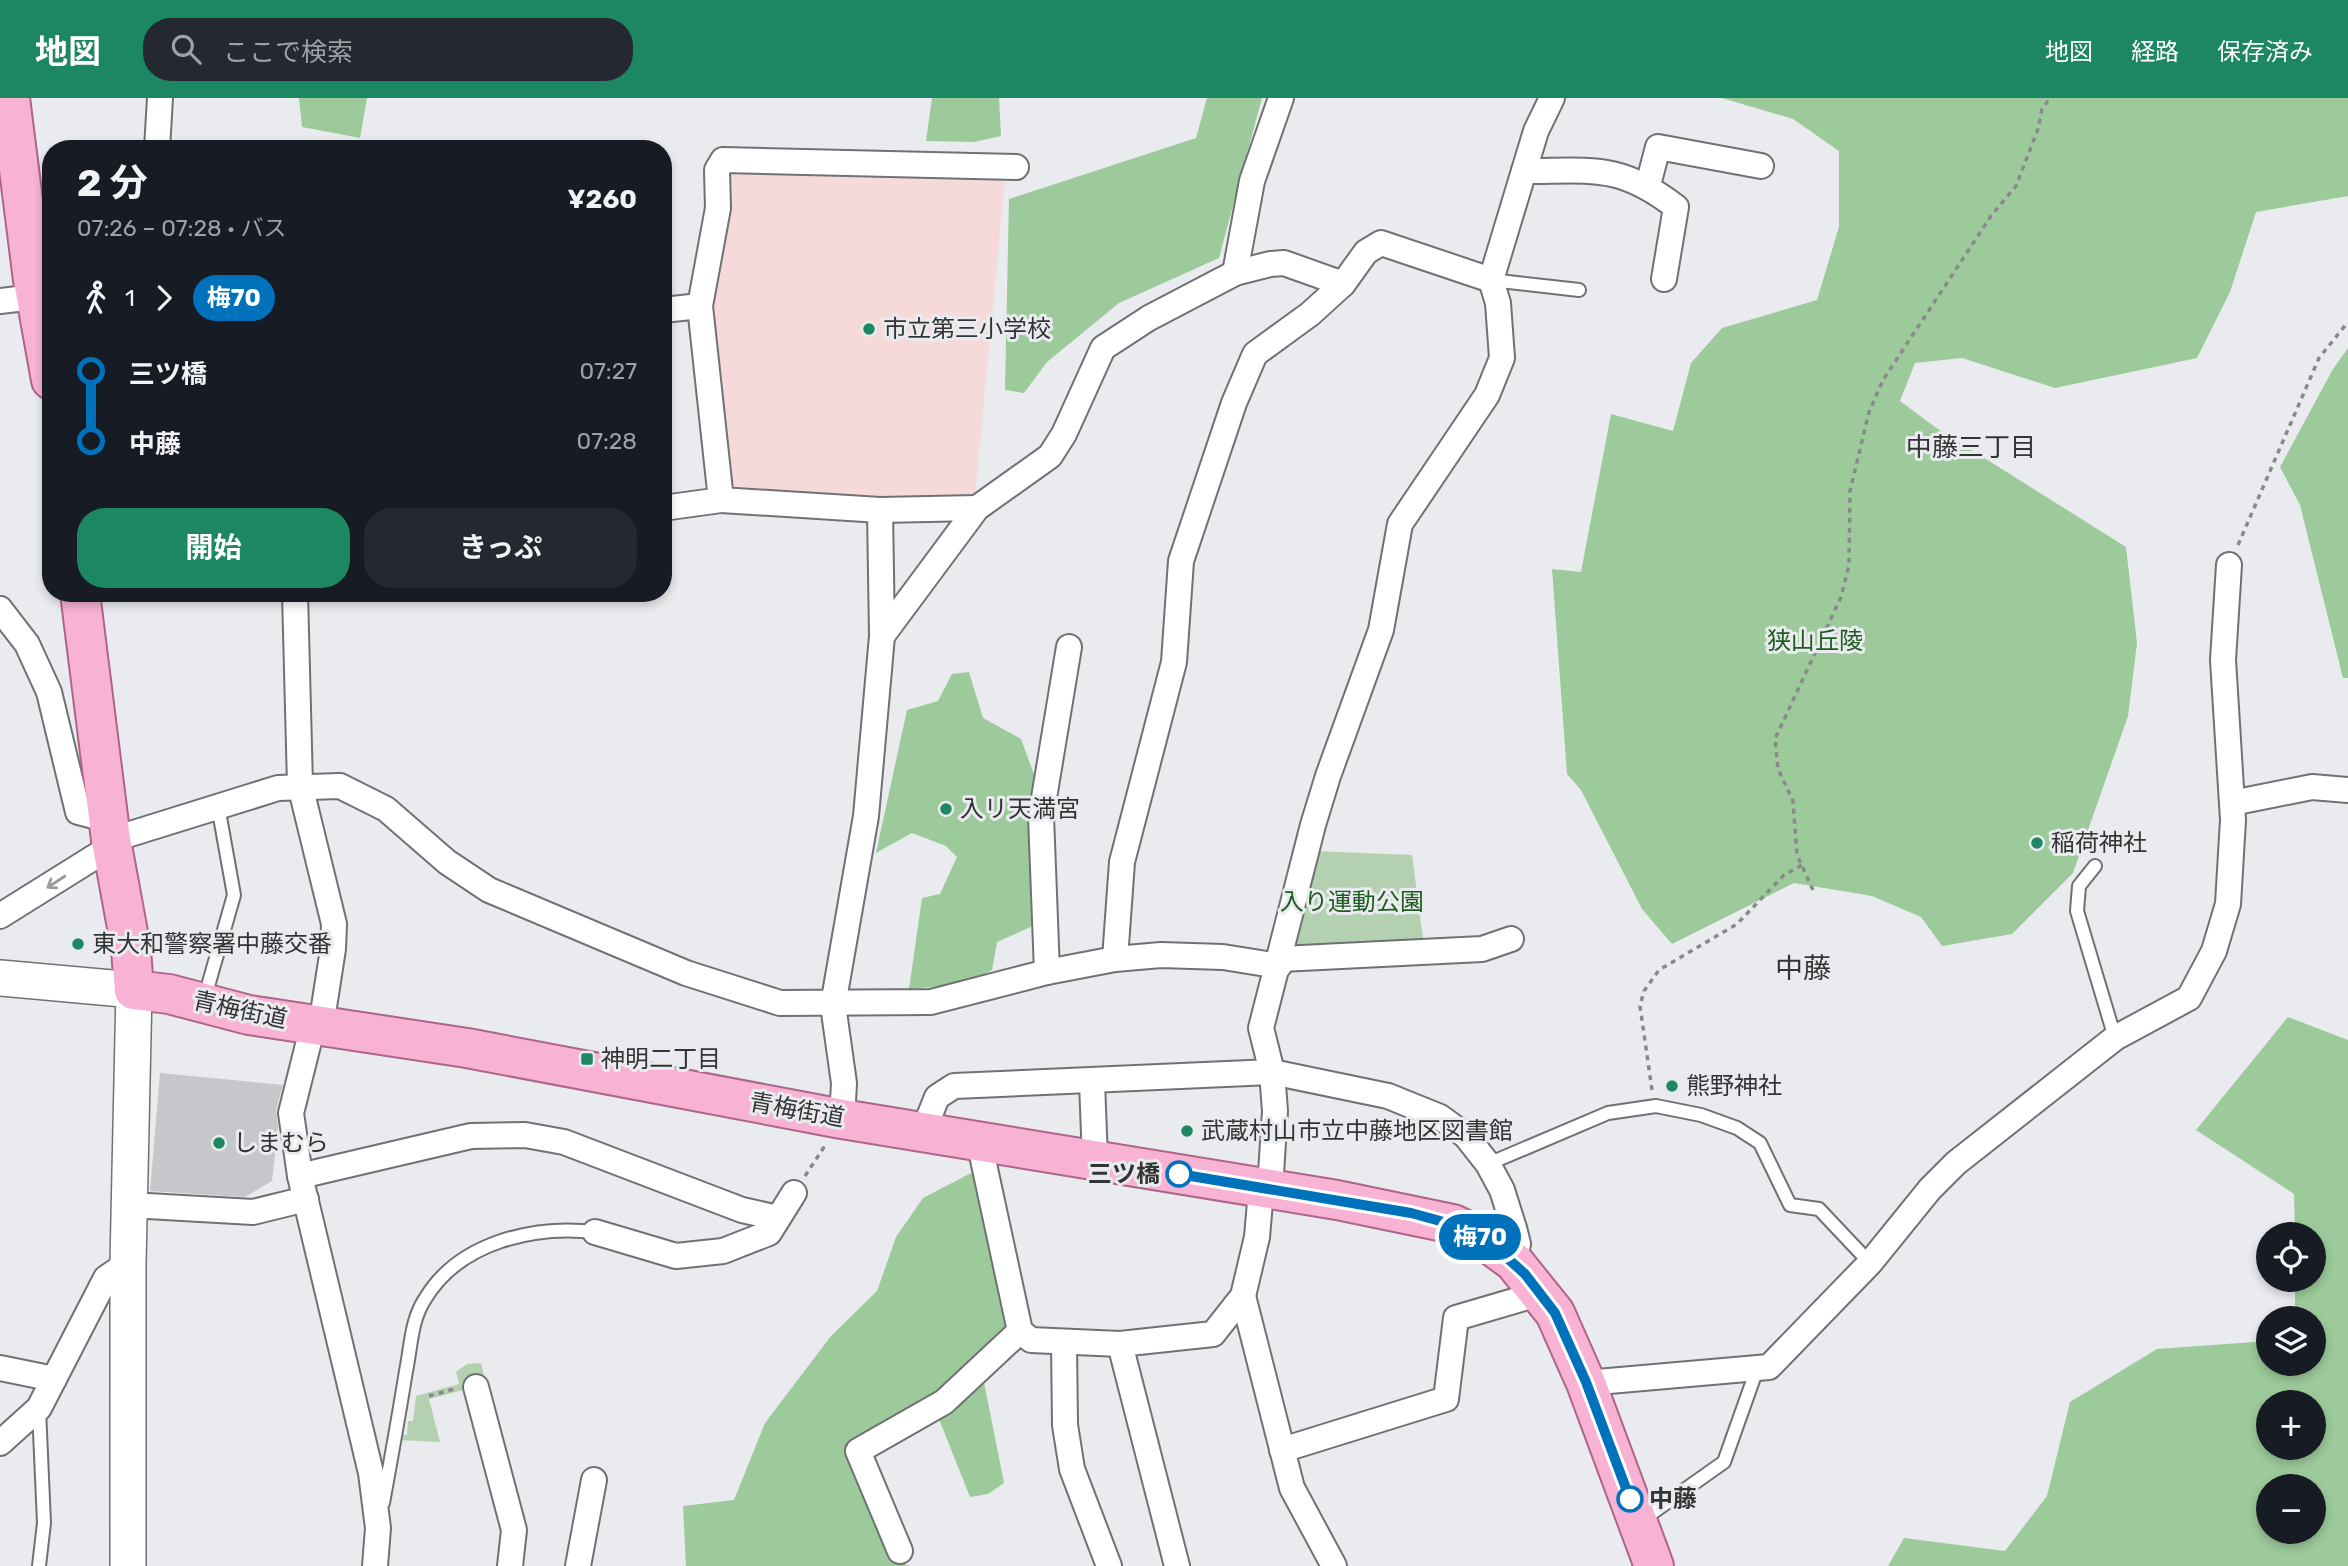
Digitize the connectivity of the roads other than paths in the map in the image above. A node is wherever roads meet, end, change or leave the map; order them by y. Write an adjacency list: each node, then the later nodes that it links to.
1 (10, 98): 15 (main road)
2 (160, 98): 5 (street)
3 (1281, 98): 10 (street)
4 (1552, 98): 8 (street)
5 (158, 140)
6 (1761, 166): 9 (street)
7 (1016, 167): 16 (street)
8 (1524, 171): 9 (street); 12 (street)
9 (1648, 185): 11 (street)
10 (1235, 273): 13 (street); 21 (street)
11 (1664, 279)
12 (1491, 280): 13 (street); 14 (lane); 38 (street)
13 (1343, 285): 37 (street)
14 (1579, 290)
15 (29, 298): 18 (main road)
16 (700, 306): 17 (street); 19 (street)
17 (672, 309)
18 (42, 346)
19 (722, 500): 20 (street); 22 (street)
20 (672, 507)
21 (976, 508): 22 (street); 27 (street)
22 (880, 510): 27 (street)
23 (2229, 565): 31 (street)
24 (81, 602): 33 (main road)
25 (295, 602): 29 (street)
26 (0, 609): 33 (street)
27 (882, 636): 43 (street)
28 (1069, 647): 39 (street)
29 (300, 785): 32 (street); 43 (street); 44 (street)
30 (2348, 790): 31 (street)
31 (2232, 803): 45 (street)
32 (218, 806): 33 (street); 42 (lane)
33 (111, 835): 35 (street, one-way to 35); 41 (main road)
34 (2095, 866): 45 (lane)
35 (0, 916)
36 (1496, 948): 38 (street)
37 (1115, 959): 38 (street); 39 (street)
38 (1280, 963): 46 (street)
39 (1047, 972): 43 (street)
40 (0, 978): 41 (street)
41 (134, 990): 42 (main road, 青梅街道); 56 (street)
42 (203, 1003): 44 (main road, 青梅街道)
43 (833, 1005): 48 (street)
44 (317, 1026): 48 (main road, 青梅街道); 53 (street)
45 (2115, 1038): 61 (street)
46 (1272, 1072): 47 (street); 52 (street); 54 (street)
47 (1092, 1082): 49 (street); 51 (street)
48 (842, 1118): 49 (main road, 青梅街道)
49 (923, 1132): 50 (main road, 青梅街道)
50 (979, 1141): 51 (main road, 青梅街道); 64 (street)
51 (1095, 1160): 54 (main road, 青梅街道)
52 (1488, 1164): 59 (street); 61 (lane)
53 (303, 1188): 56 (street); 57 (street); 77 (street)
54 (1270, 1189): 59 (main road, 青梅街道); 63 (street)
55 (794, 1193): 57 (street)
56 (130, 1205): 60 (street)
57 (778, 1218): 58 (street)
58 (595, 1232): 77 (lane)
59 (1514, 1262): 62 (main road, 青梅街道)
60 (128, 1263): 69 (street); 80 (street)
61 (1870, 1264): 68 (street)
62 (1541, 1293): 70 (main road, 青梅街道); 74 (street)
63 (1243, 1296): 66 (street); 74 (street)
64 (1020, 1331): 65 (street); 78 (street)
65 (1064, 1343): 66 (street); 84 (street)
66 (1120, 1344): 85 (street)
67 (0, 1367): 69 (street)
68 (1758, 1369): 70 (street); 76 (lane)
69 (54, 1379): 72 (street)
70 (1586, 1382): 76 (main road, 青梅街道)
71 (468, 1387): 82 (street)
72 (39, 1408): 73 (street); 79 (lane)
73 (0, 1443)
74 (1282, 1450): 86 (street)
75 (594, 1480): 83 (street)
76 (1639, 1522): 87 (main road, 青梅街道)
77 (378, 1528): 81 (street)
78 (900, 1551)
79 (39, 1566)
80 (128, 1566)
81 (375, 1566)
82 (510, 1566)
83 (578, 1566)
84 (1109, 1566)
85 (1177, 1566)
86 (1334, 1566)
87 (1654, 1566)

